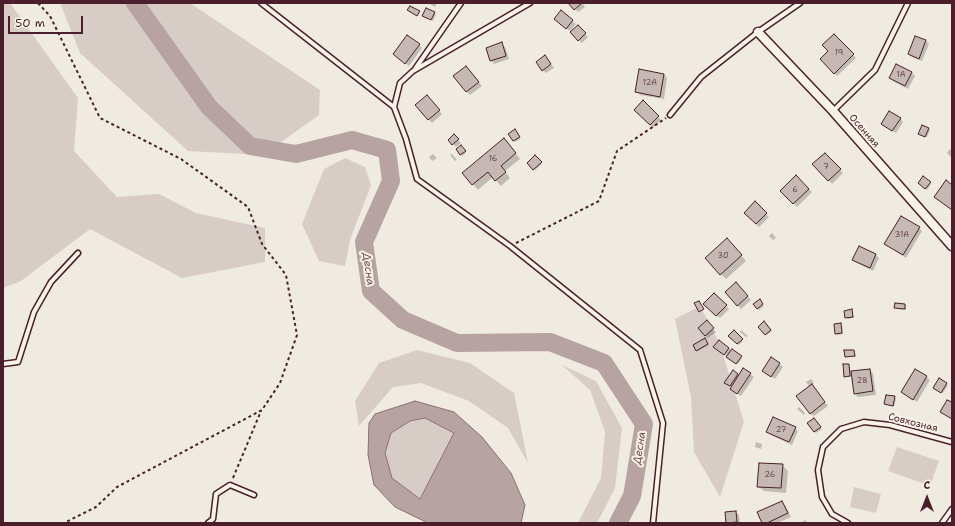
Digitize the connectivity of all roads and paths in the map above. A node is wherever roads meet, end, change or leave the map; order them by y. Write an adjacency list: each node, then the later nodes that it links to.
1 (38, 3): 16 (path)
2 (261, 3): 9 (lane)
3 (461, 3): 8 (lane)
4 (530, 3): 8 (lane)
5 (800, 3): 7 (lane)
6 (908, 3): 10 (lane)
7 (758, 32): 10 (street, Осенняя); 11 (lane)
8 (413, 71): 9 (lane)
9 (394, 107): 12 (lane)
10 (834, 111): 13 (street, Осенняя)
11 (670, 115): 12 (path)
12 (510, 246): 23 (lane)
13 (952, 246)
14 (78, 253): 15 (lane)
15 (3, 364)
16 (262, 410): 18 (path); 21 (path)
17 (952, 442): 24 (lane, Совхозная)
18 (230, 485): 19 (lane); 22 (lane)
19 (254, 495)
20 (952, 509): 25 (lane)
21 (64, 523)
22 (208, 523)
23 (653, 523)
24 (848, 523)
25 (942, 523)

